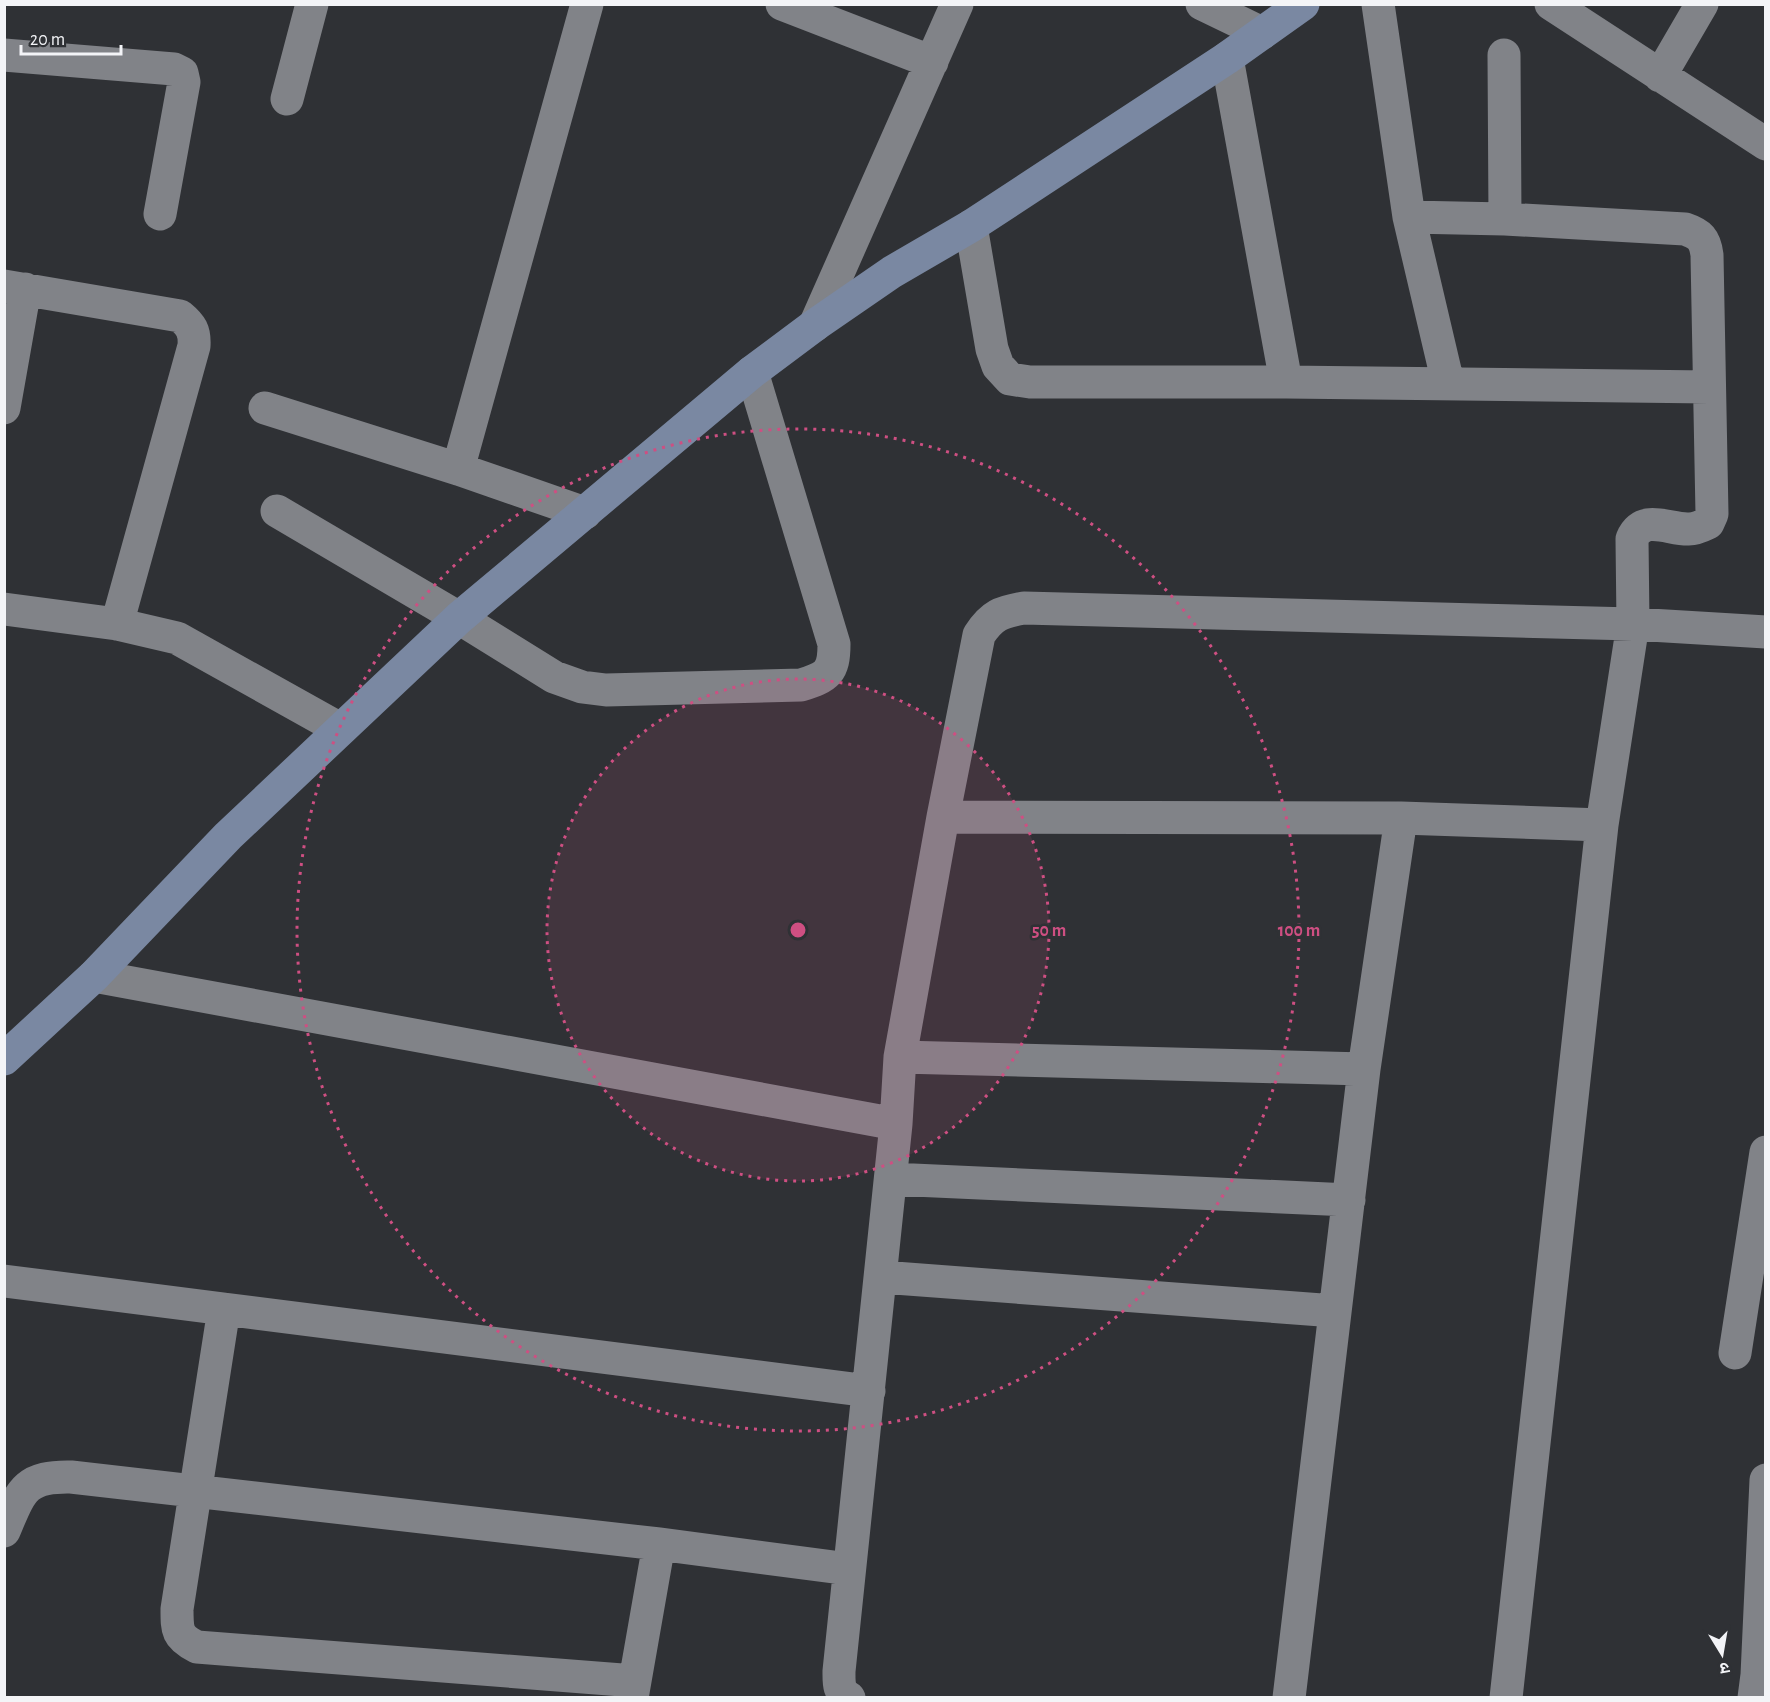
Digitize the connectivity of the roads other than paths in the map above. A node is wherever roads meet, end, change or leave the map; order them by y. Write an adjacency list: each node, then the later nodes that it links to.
1 (312, 4): 16 (street)
2 (587, 4): 30 (street)
3 (782, 4): 14 (street)
4 (957, 4): 14 (street)
5 (1202, 4): 10 (street)
6 (1303, 4): 10 (street)
7 (1378, 4): 19 (street)
8 (1551, 4): 15 (street)
9 (1702, 4): 15 (street)
10 (1262, 33): 13 (street)
11 (4, 55): 18 (street)
12 (1504, 55): 20 (street)
13 (1227, 58): 21 (street); 25 (street)
14 (932, 62): 23 (street)
15 (1660, 76): 17 (street)
16 (287, 99)
17 (1766, 144)
18 (160, 214)
19 (1409, 218): 20 (street); 26 (street)
20 (1505, 219): 27 (street)
21 (971, 226): 23 (street); 25 (street)
22 (15, 287): 28 (street); 35 (street)
23 (815, 325): 24 (street)
24 (752, 372): 32 (street); 34 (street)
25 (1286, 382): 26 (street)
26 (1448, 383): 27 (street)
27 (1709, 387): 36 (street)
28 (4, 408)
29 (265, 408): 30 (street)
30 (458, 469): 32 (street)
31 (277, 511): 34 (street)
32 (585, 513): 34 (street)
33 (4, 609): 35 (street)
34 (459, 618): 38 (street)
35 (117, 624): 38 (street)
36 (1633, 624): 37 (street); 39 (street); 41 (street)
37 (1766, 632)
38 (340, 729): 42 (street)
39 (943, 817): 40 (street); 43 (street)
40 (1401, 818): 41 (street); 45 (street)
41 (1602, 825): 64 (street)
42 (94, 976): 44 (street); 46 (street)
43 (900, 1057): 45 (street); 46 (street)
44 (4, 1059)
45 (1364, 1069): 49 (street)
46 (896, 1124): 48 (street)
47 (1766, 1152): 54 (street)
48 (891, 1179): 49 (street); 50 (street)
49 (1349, 1200): 53 (street)
50 (881, 1277): 53 (street); 55 (street)
51 (4, 1281): 52 (street)
52 (224, 1309): 55 (street); 57 (street)
53 (1335, 1311): 63 (street)
54 (1735, 1353)
55 (869, 1391): 60 (street)
56 (1766, 1480): 65 (street)
57 (196, 1492): 58 (street); 59 (street); 61 (street)
58 (4, 1531)
59 (659, 1544): 60 (street); 61 (street)
60 (849, 1569): 62 (street)
61 (633, 1690)
62 (849, 1698)
63 (1289, 1698)
64 (1506, 1698)
65 (1754, 1698)

